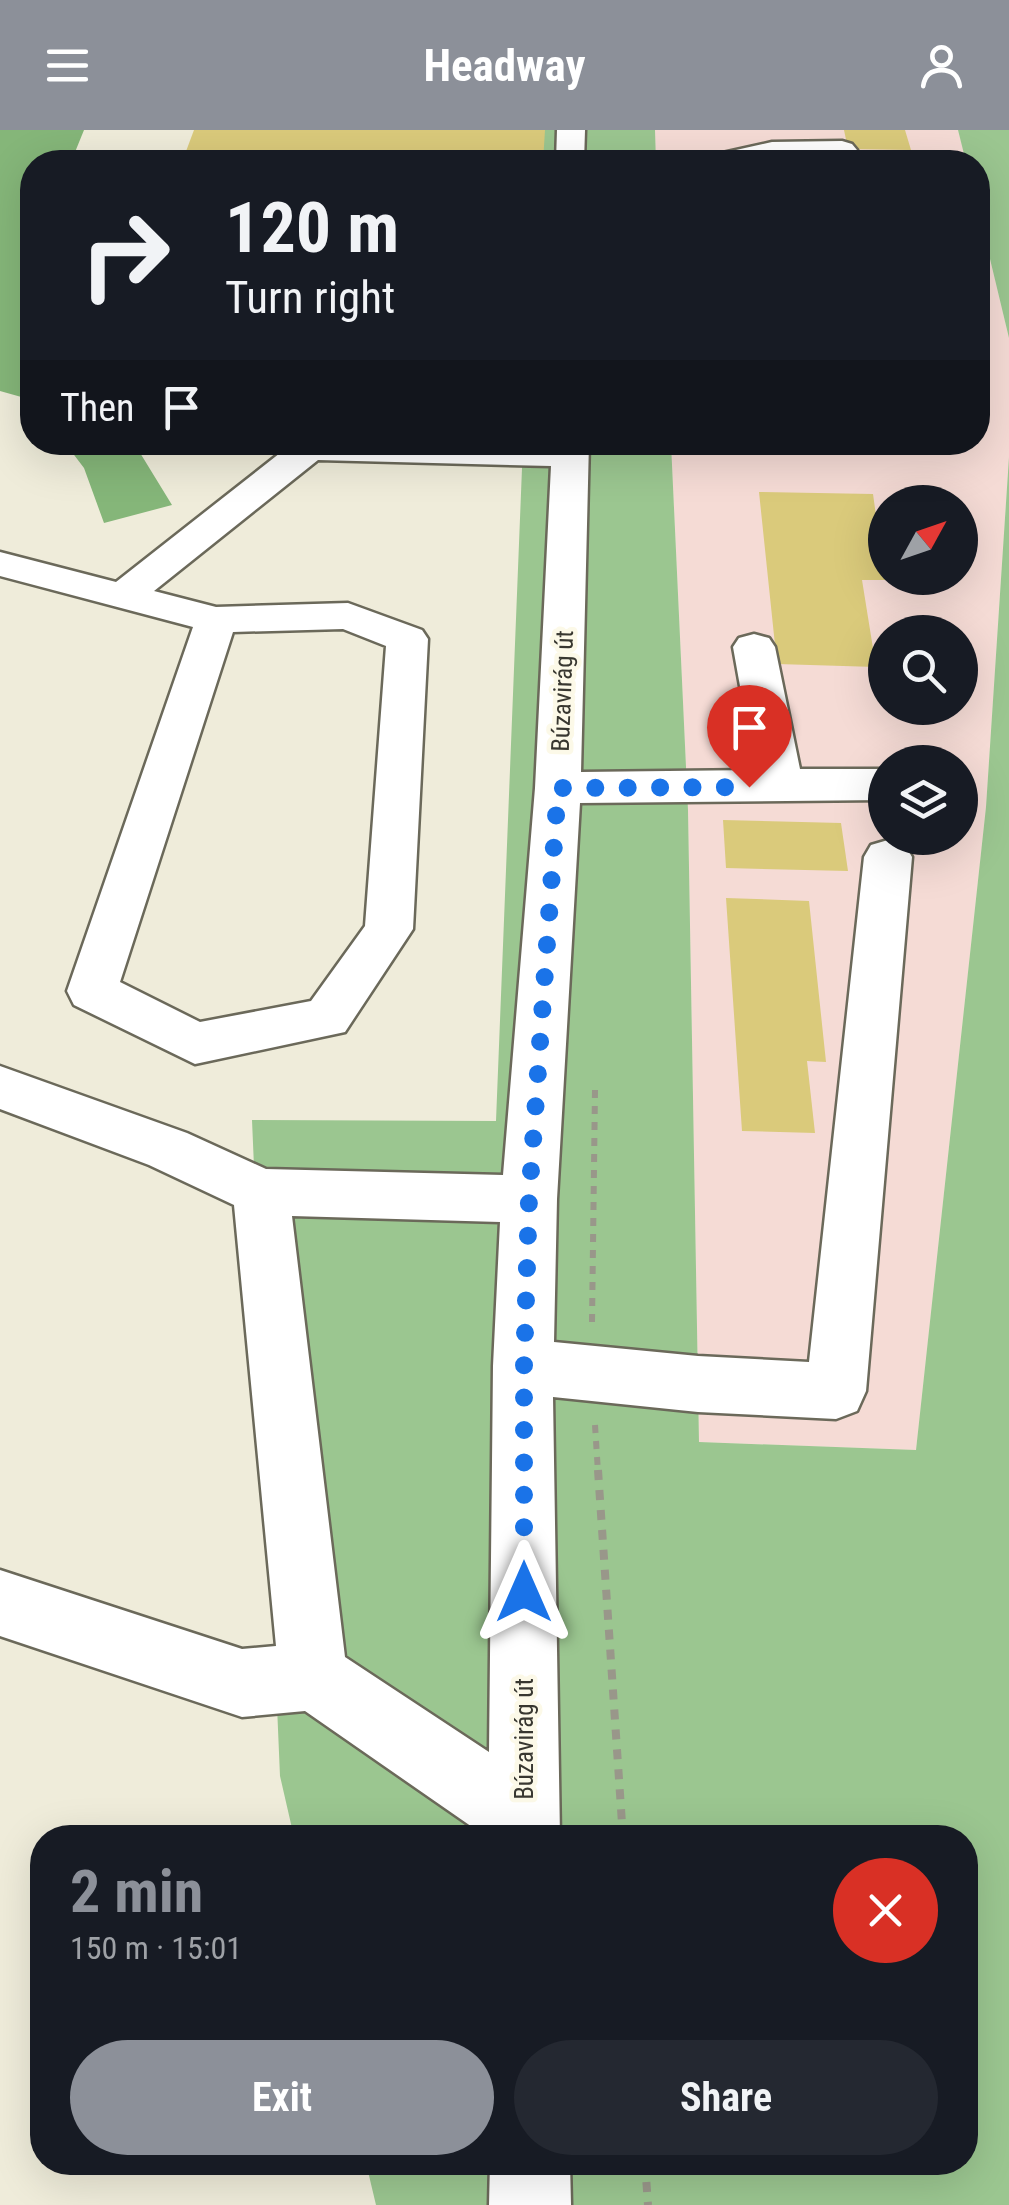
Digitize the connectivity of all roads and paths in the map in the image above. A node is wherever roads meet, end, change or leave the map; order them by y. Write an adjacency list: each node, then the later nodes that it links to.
1 (749, 141): 2 (street)
2 (842, 150)
3 (301, 455): 6 (street)
4 (571, 455): 11 (street, Búzavirág út)
5 (0, 564): 6 (street)
6 (124, 596): 7 (street)
7 (216, 620): 7 (street)
8 (754, 647): 10 (street)
9 (868, 784): 10 (street)
10 (781, 786): 11 (street)
11 (558, 788): 16 (street, Búzavirág út)
12 (888, 857): 18 (street)
13 (595, 1082): 18 (path)
14 (0, 1087): 15 (street)
15 (260, 1192): 16 (street); 20 (street)
16 (529, 1199): 17 (street, Búzavirág út)
17 (524, 1366): 18 (street); 22 (street, Búzavirág út)
18 (592, 1374): 23 (path)
19 (0, 1602): 20 (street)
20 (313, 1676): 21 (street)
21 (520, 1825)
22 (524, 1825)
23 (622, 1825)
24 (530, 2175): 26 (street)
25 (646, 2175): 27 (path)
26 (530, 2205)
27 (648, 2205)

